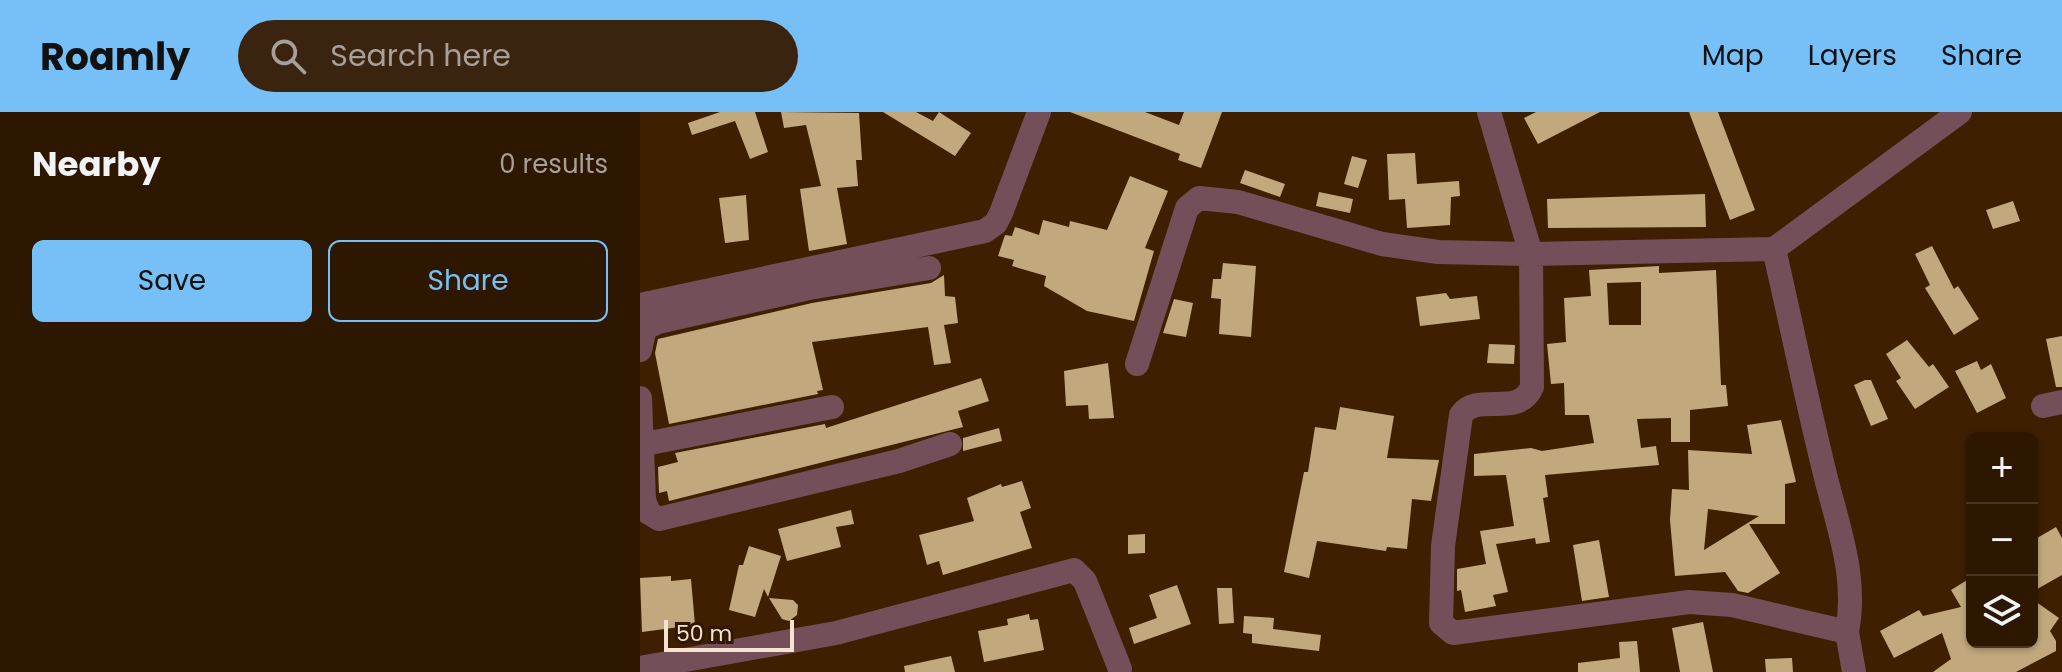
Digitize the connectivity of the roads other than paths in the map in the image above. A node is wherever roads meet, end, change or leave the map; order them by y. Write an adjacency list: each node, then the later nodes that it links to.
1 (1039, 112): 7 (street)
2 (1489, 112): 5 (street)
3 (1960, 112): 4 (street)
4 (1774, 249): 5 (street); 14 (street)
5 (1531, 254): 9 (street); 14 (street)
6 (929, 268): 8 (street)
7 (640, 305)
8 (640, 350)
9 (1137, 364)
10 (640, 398): 13 (street)
11 (832, 407): 13 (street)
12 (950, 444): 13 (street)
13 (642, 445)
14 (1847, 632): 17 (street)
15 (640, 668): 16 (street)
16 (1120, 669)
17 (1854, 672)

